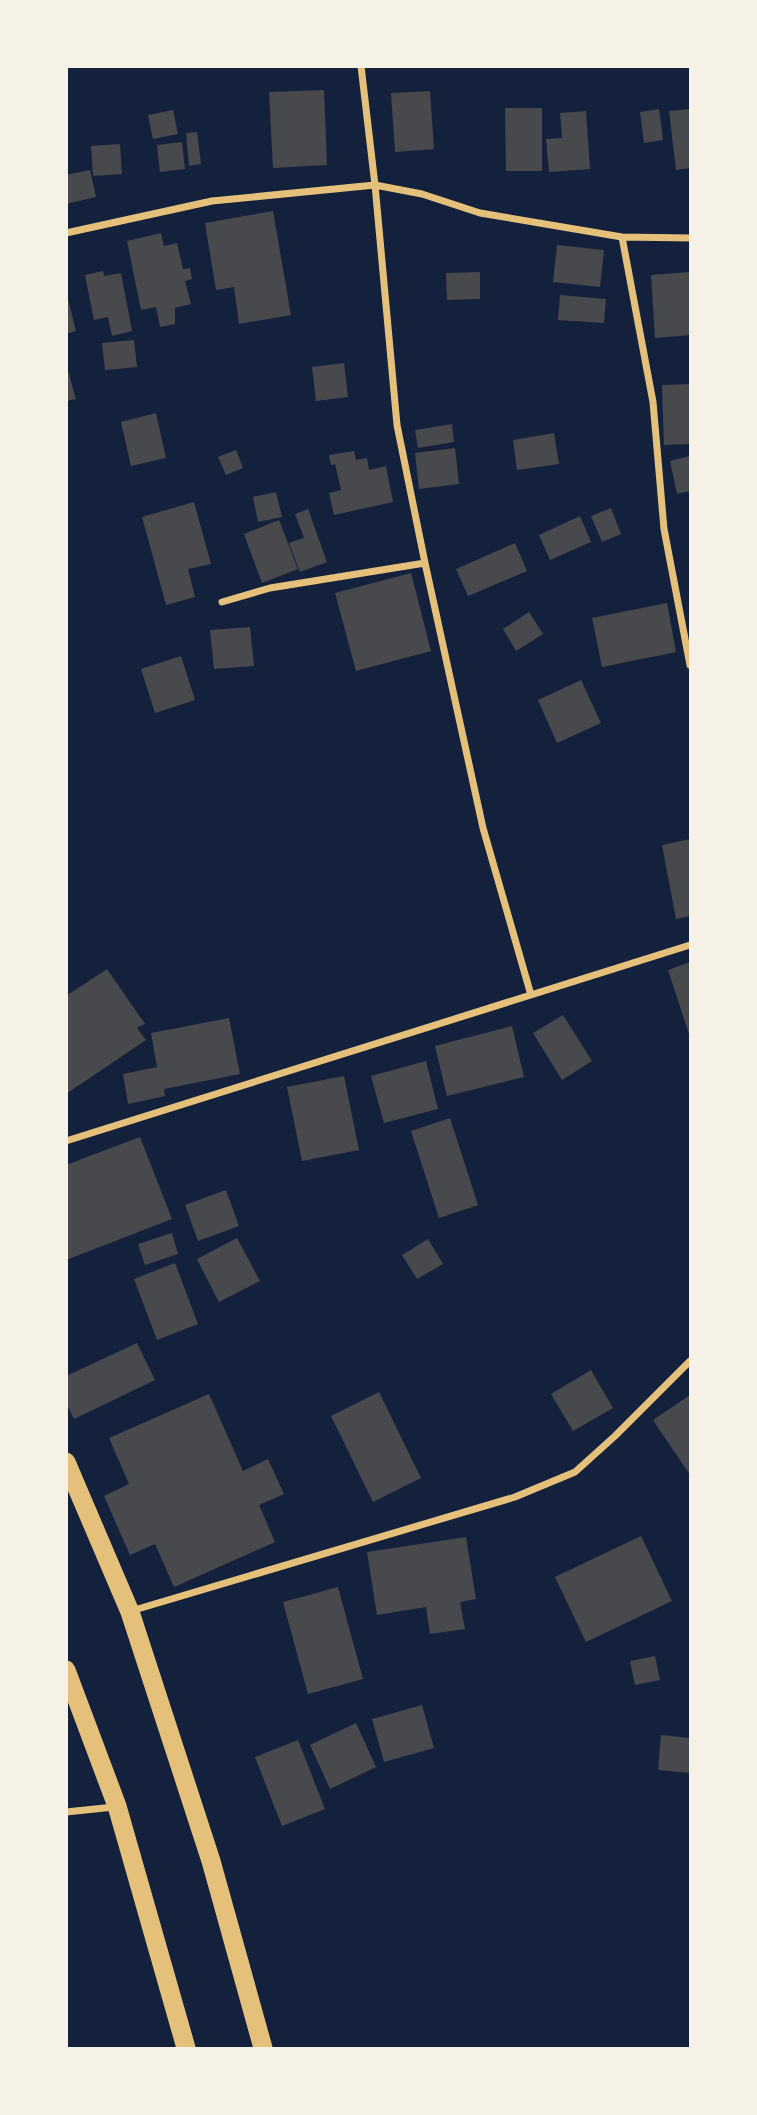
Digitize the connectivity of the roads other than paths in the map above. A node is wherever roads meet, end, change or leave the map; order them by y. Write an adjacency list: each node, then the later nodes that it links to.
1 (361, 66): 2 (street)
2 (375, 185): 3 (street); 4 (street); 6 (street)
3 (66, 233)
4 (622, 237): 5 (street); 8 (street)
5 (691, 238)
6 (425, 563): 7 (street); 10 (street)
7 (222, 602)
8 (691, 665)
9 (691, 945): 10 (street)
10 (531, 995): 11 (street)
11 (66, 1141)
12 (691, 1361): 14 (street)
13 (66, 1462): 14 (highway)
14 (130, 1612): 19 (highway)
15 (66, 1670): 16 (highway)
16 (117, 1806): 17 (street); 18 (highway)
17 (66, 1812)
18 (186, 2049)
19 (263, 2049)

